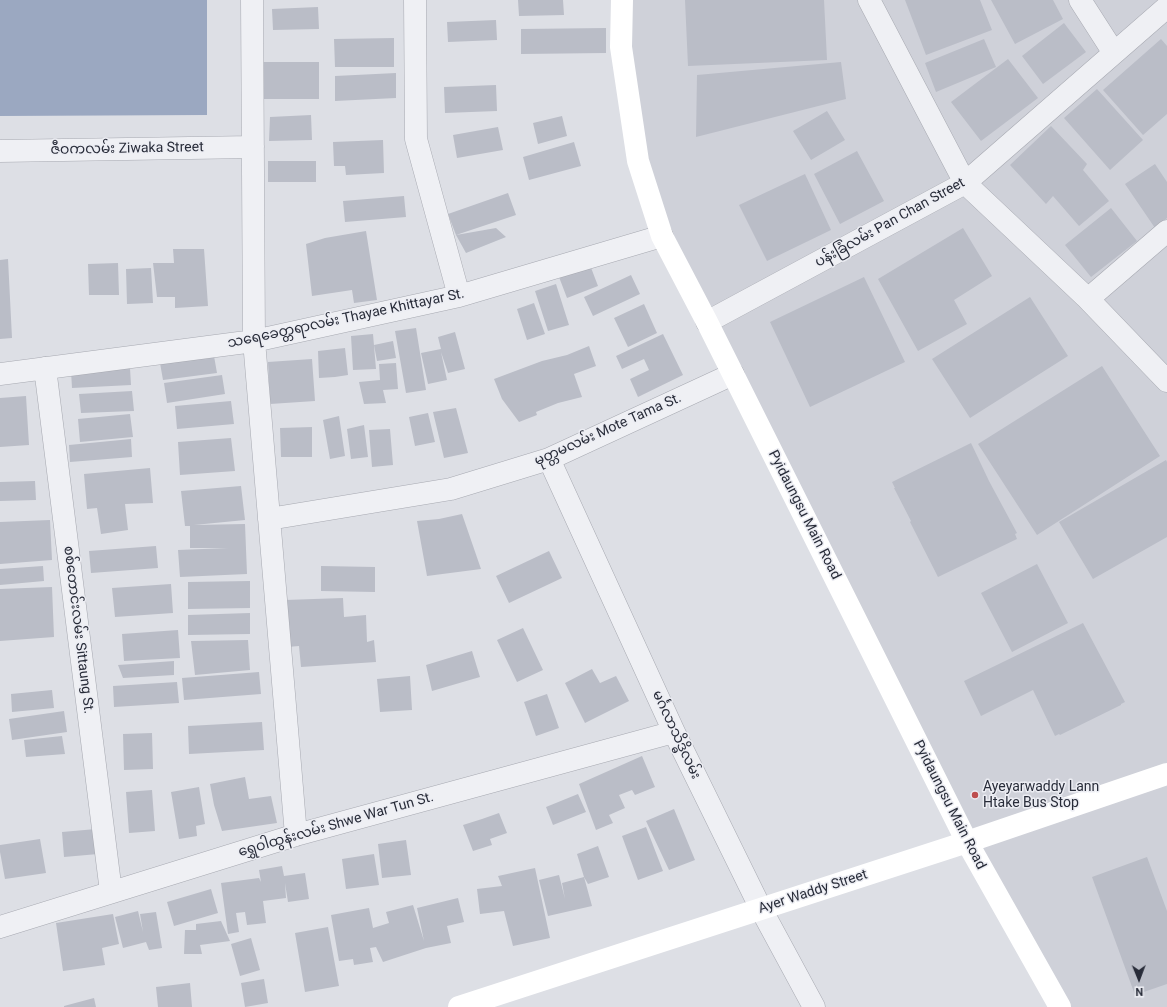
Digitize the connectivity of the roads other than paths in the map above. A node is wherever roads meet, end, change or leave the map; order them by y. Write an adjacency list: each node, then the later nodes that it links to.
1 (252, 0): 8 (street)
2 (415, 0): 13 (street)
3 (622, 0): 12 (main road, Pyidaungsu Main Road)
4 (869, 0): 10 (street)
5 (1080, 0): 7 (street)
6 (1167, 7): 7 (street, ပန်းခြံလမ်း Pan Chan Street)
7 (1114, 53): 10 (street, ပန်းခြံလမ်း Pan Chan Street)
8 (253, 147): 9 (street, ဇီဝကလမ်း Ziwaka Street); 16 (street)
9 (0, 151)
10 (965, 183): 14 (street); 15 (street, ပန်းခြံလမ်း Pan Chan Street)
11 (1167, 231): 14 (street)
12 (662, 236): 13 (street, သရေခေတ္တရာလမ်း Thayae Khittayar St.); 15 (main road, Pyidaungsu Main Road)
13 (459, 296): 16 (street, သရေခေတ္တရာလမ်း Thayae Khittayar St.)
14 (1088, 299): 20 (street)
15 (707, 322): 19 (main road, Pyidaungsu Main Road)
16 (254, 340): 17 (street, သရေခေတ္တရာလမ်း Thayae Khittayar St.); 22 (street)
17 (45, 368): 18 (street, သရေခေတ္တရာလမ်း Thayae Khittayar St.); 27 (street, စစ်တောင်းလမ်း Sittaung St.)
18 (0, 374)
19 (733, 374): 21 (street, မုတ္တမလမ်း Mote Tama St.); 26 (main road, Pyidaungsu Main Road)
20 (1167, 381)
21 (548, 459): 22 (street, မုတ္တမလမ်း Mote Tama St.); 23 (street, မင်္ဂလာသိဒ္ဓိလမ်း)
22 (269, 519): 25 (street)
23 (674, 732): 25 (street, ရွှေဝါထွန်းလမ်း Shwe War Tun St.); 28 (street, မင်္ဂလာသိဒ္ဓိလမ်း)
24 (1167, 774): 26 (main road, Ayer Waddy Street)
25 (296, 835): 27 (street, ရွှေဝါထွန်းလမ်း Shwe War Tun St.)
26 (967, 842): 28 (main road, Ayer Waddy Street); 32 (main road, Pyidaungsu Main Road)
27 (111, 892): 29 (street, ရွှေဝါထွန်းလမ်း Shwe War Tun St.)
28 (761, 909): 30 (main road, Ayer Waddy Street); 31 (street, မင်္ဂလာသိဒ္ဓိလမ်း)
29 (0, 927)
30 (459, 1007)
31 (814, 1007)
32 (1060, 1007)

